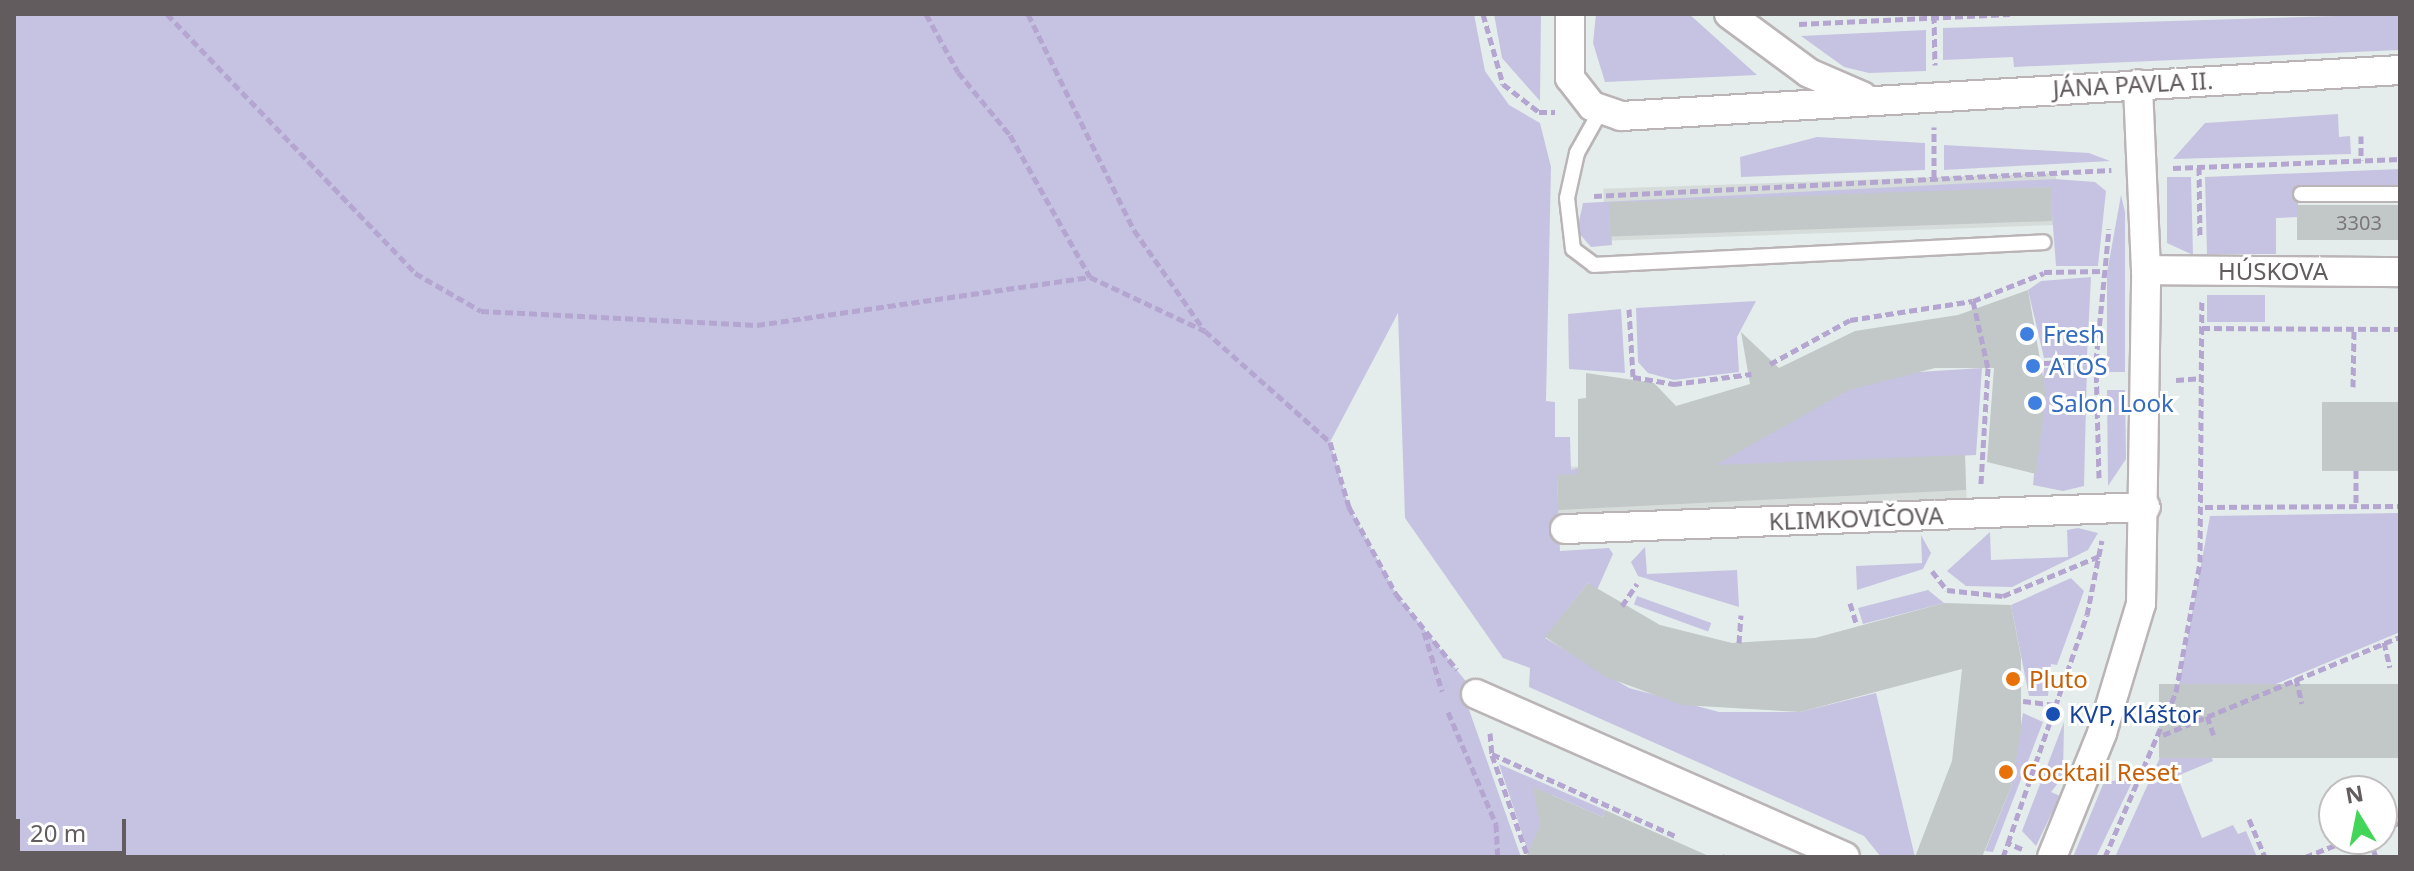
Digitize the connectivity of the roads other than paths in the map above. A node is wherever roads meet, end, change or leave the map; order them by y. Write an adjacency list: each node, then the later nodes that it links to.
1 (1570, 14): 6 (street)
2 (1737, 20): 5 (street, JÁNA PAVLA II.)
3 (2400, 70): 4 (street, JÁNA PAVLA II.)
4 (2138, 84): 5 (street, JÁNA PAVLA II.); 10 (street)
5 (1866, 98): 6 (street, JÁNA PAVLA II.)
6 (1596, 108): 9 (lane)
7 (2301, 194): 8 (lane)
8 (2400, 194)
9 (2043, 242)
10 (2146, 270): 11 (street, HÚSKOVA); 12 (street)
11 (2400, 272)
12 (2146, 507): 13 (street, KLIMKOVIČOVA); 16 (street)
13 (1565, 529)
14 (1476, 694): 15 (street)
15 (1845, 857)
16 (2052, 857)

